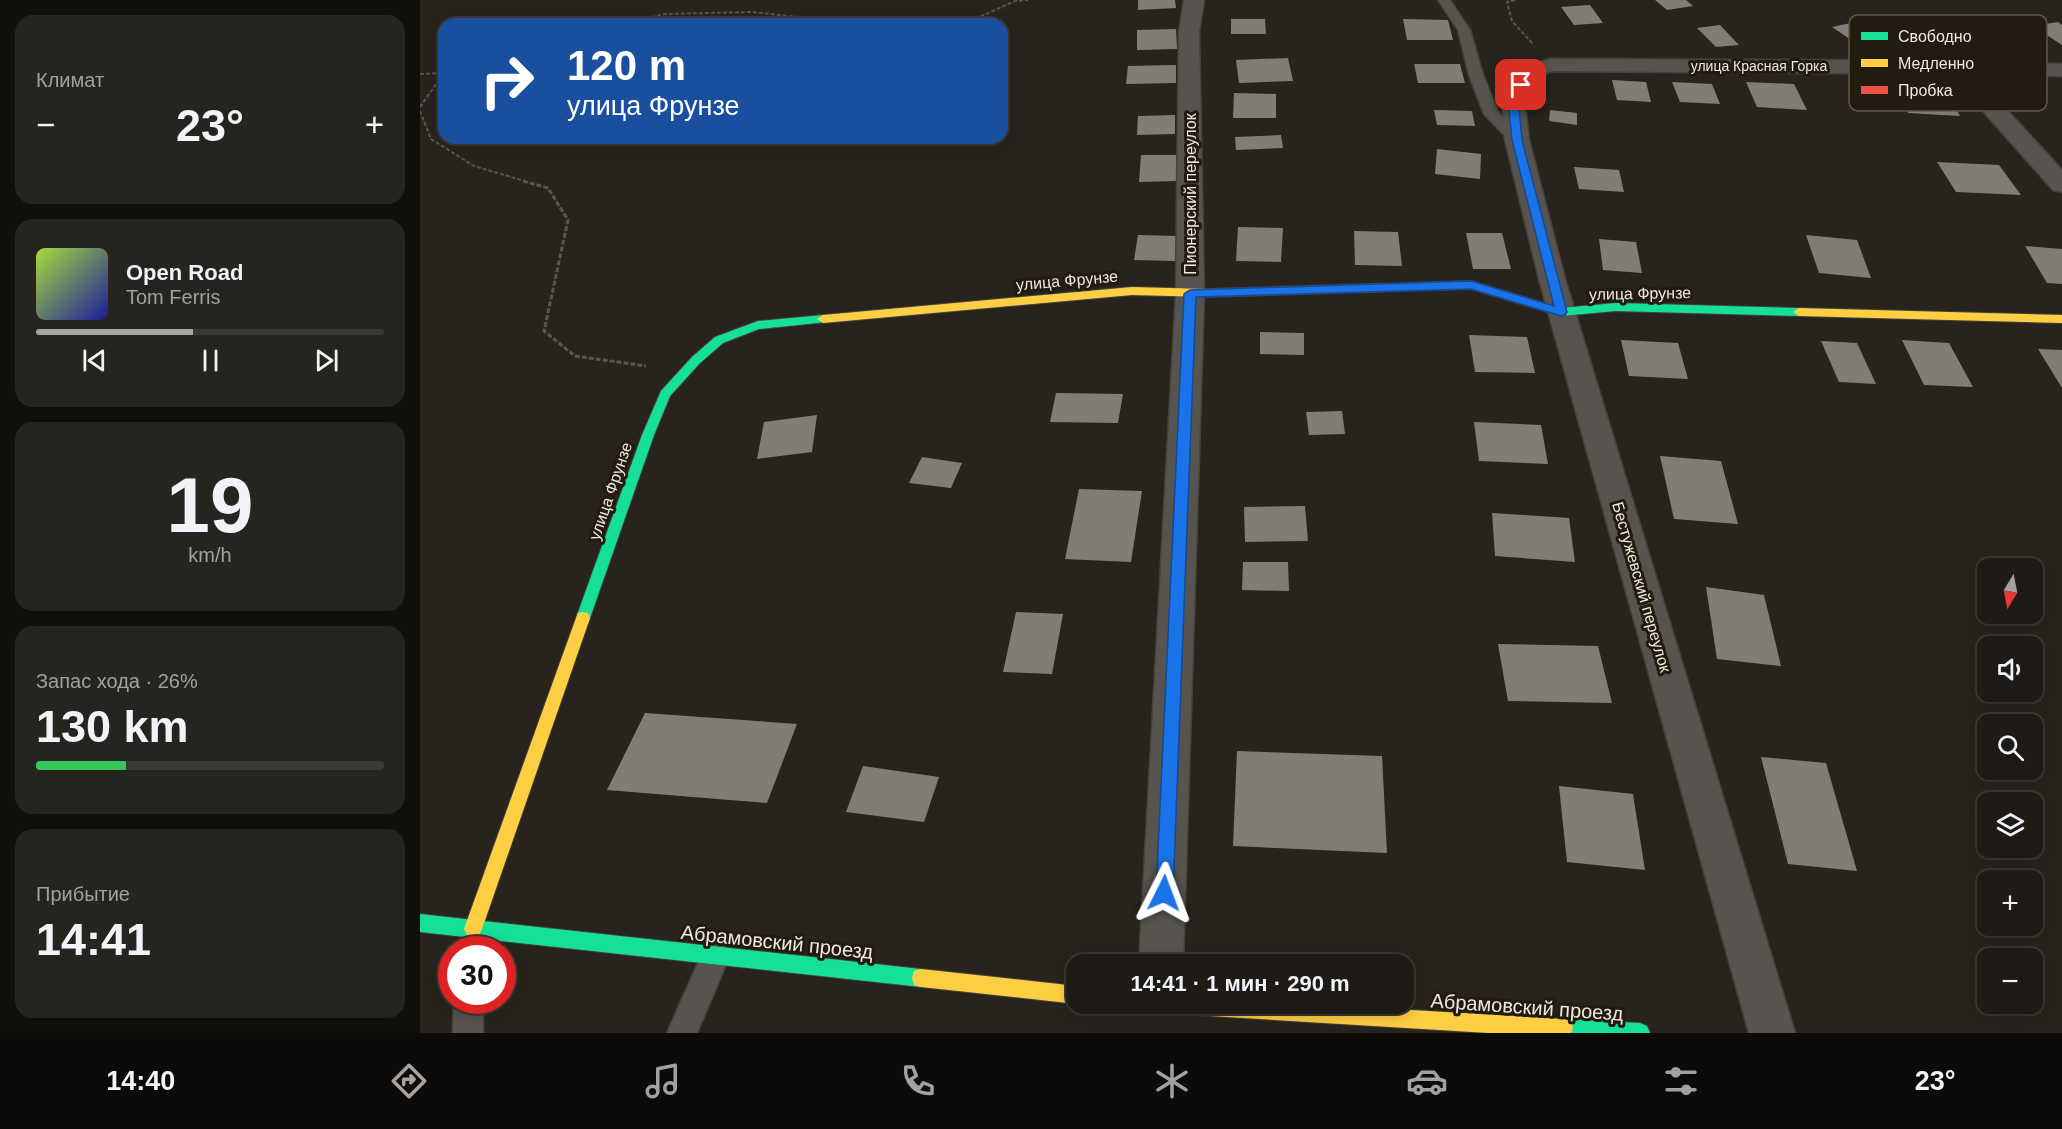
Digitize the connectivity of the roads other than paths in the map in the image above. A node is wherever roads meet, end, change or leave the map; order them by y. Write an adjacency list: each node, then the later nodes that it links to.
1 (1194, 0): 9 (street, Пионерский переулок)
2 (1444, 0): 7 (lane)
3 (1849, 67): 7 (street, улица Красная Горка)
4 (2047, 70): 5 (street, улица Красная Горка)
5 (2062, 70)
6 (1994, 111): 8 (street)
7 (1517, 140): 10 (street, Бестужевский переулок)
8 (2062, 185)
9 (1190, 294): 10 (street, улица Фрунзе); 14 (street, улица Фрунзе); 16 (street, Пионерский переулок)
10 (1561, 312): 11 (street, улица Фрунзе); 24 (street, Бестужевский переулок)
11 (2062, 319)
12 (420, 923): 13 (street, Абрамовский проезд)
13 (463, 936)
14 (474, 936)
15 (516, 942): 17 (street, Абрамовский проезд)
16 (1161, 954)
17 (716, 955): 18 (street, Абрамовский проезд); 22 (lane)
18 (1066, 993)
19 (469, 1014): 21 (lane)
20 (1326, 1014): 23 (street, Абрамовский проезд)
21 (468, 1033)
22 (682, 1033)
23 (1640, 1033)
24 (1772, 1033)

